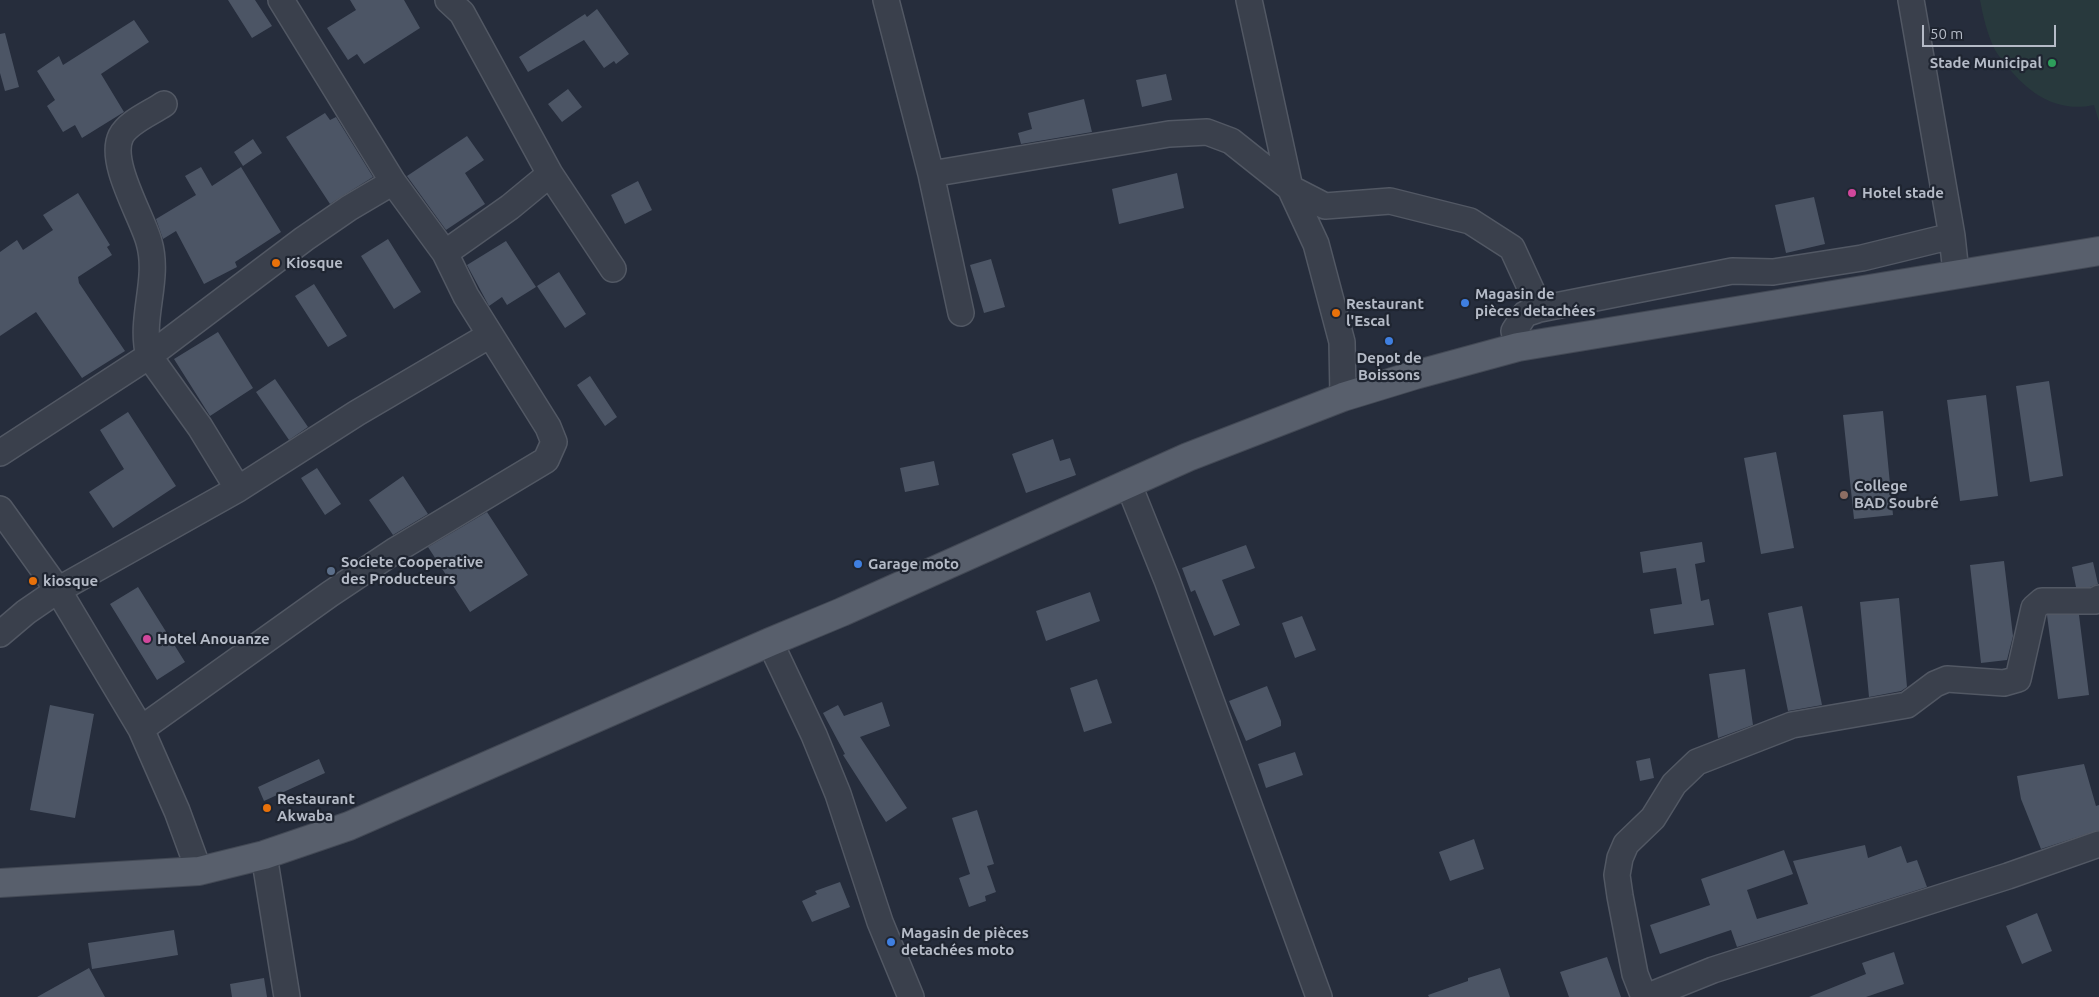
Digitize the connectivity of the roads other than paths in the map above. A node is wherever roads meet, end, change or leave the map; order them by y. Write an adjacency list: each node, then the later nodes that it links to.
1 (280, 0): 9 (street)
2 (448, 0): 7 (street)
3 (886, 0): 8 (street)
4 (1249, 0): 10 (street)
5 (1911, 0): 11 (street)
6 (164, 104): 20 (street)
7 (550, 174): 13 (street); 14 (street)
8 (931, 174): 10 (street); 17 (street)
9 (393, 182): 13 (street); 20 (street)
10 (1290, 188): 16 (street); 21 (street)
11 (1952, 236): 15 (street); 16 (street)
12 (2099, 251): 15 (main road)
13 (445, 253): 18 (street)
14 (614, 269)
15 (1956, 273): 19 (main road)
16 (1540, 309): 19 (street)
17 (961, 313)
18 (490, 336): 24 (street); 30 (street)
19 (1518, 348): 21 (main road)
20 (149, 356): 22 (street); 24 (street)
21 (1343, 397): 23 (main road)
22 (0, 453)
23 (1128, 483): 29 (main road); 37 (street)
24 (238, 489): 26 (street)
25 (0, 509): 26 (street)
26 (58, 590): 28 (street); 30 (street)
27 (2099, 598): 38 (street)
28 (0, 634)
29 (770, 642): 32 (main road); 36 (street)
30 (141, 729): 33 (street)
31 (2099, 844): 38 (street)
32 (264, 855): 33 (main road); 35 (street)
33 (200, 871): 34 (main road)
34 (0, 884)
35 (287, 997)
36 (911, 997)
37 (1318, 997)
38 (1645, 997)

